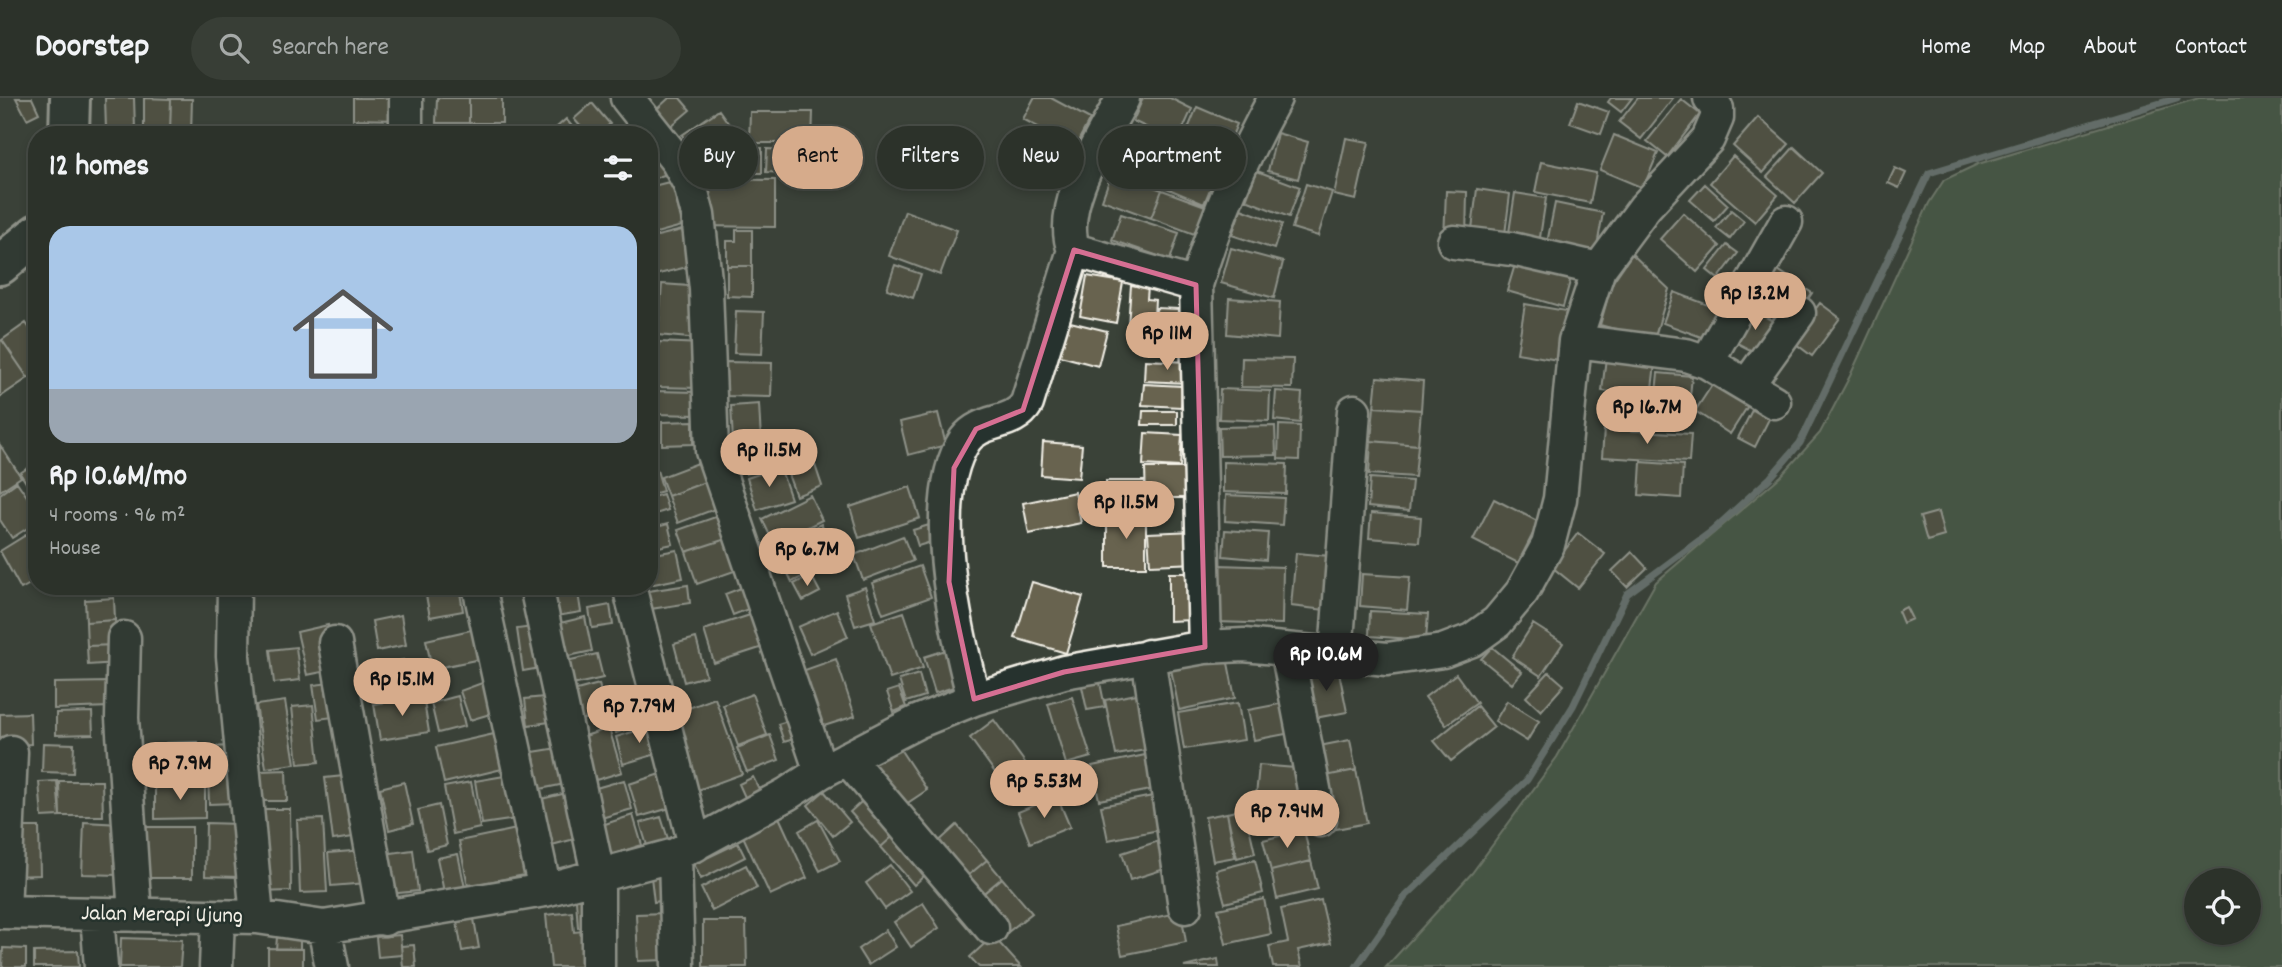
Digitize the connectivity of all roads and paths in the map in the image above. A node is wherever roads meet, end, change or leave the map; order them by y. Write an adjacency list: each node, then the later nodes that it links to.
1 (70, 98): 7 (main road)
2 (406, 98): 8 (street)
3 (1123, 98): 14 (street)
4 (1275, 98): 17 (street)
5 (1710, 98): 16 (street, Jalan Merapi Ujung)
6 (635, 101): 9 (street)
7 (69, 126)
8 (406, 126)
9 (652, 126)
10 (658, 134): 36 (street)
11 (1786, 222): 20 (street)
12 (28, 242): 15 (main road)
13 (1454, 242): 16 (street)
14 (1074, 250): 17 (street); 34 (street)
15 (0, 265)
16 (1599, 269): 19 (street, Jalan Merapi Ujung)
17 (1196, 285): 30 (street)
18 (1799, 313): 21 (street)
19 (1576, 341): 20 (street); 32 (street, Jalan Merapi Ujung)
20 (1707, 362): 21 (street)
21 (1748, 384): 22 (street)
22 (1774, 402)
23 (1354, 411): 32 (street)
24 (234, 595): 45 (street)
25 (481, 595): 40 (street)
26 (538, 595): 39 (street)
27 (631, 595): 38 (street)
28 (124, 638): 44 (street)
29 (335, 643): 47 (street)
30 (1205, 646): 31 (street, Jalan Merapi Ujung); 33 (street, Jalan Merapi Ujung)
31 (1287, 650): 32 (street, Jalan Merapi Ujung); 37 (street)
32 (1336, 654)
33 (1149, 656): 34 (street, Jalan Merapi Ujung); 41 (street)
34 (974, 699): 36 (street, Jalan Merapi Ujung)
35 (11, 752): 42 (street)
36 (834, 765): 38 (street, Jalan Merapi Ujung); 49 (street)
37 (1320, 820)
38 (685, 850): 39 (street, Jalan Merapi Ujung); 54 (street)
39 (598, 874): 40 (street, Jalan Merapi Ujung); 53 (street)
40 (545, 890): 47 (street, Jalan Merapi Ujung)
41 (1185, 907)
42 (2, 912): 43 (street, Jalan Merapi Ujung)
43 (97, 915): 44 (street, Jalan Merapi Ujung); 50 (street)
44 (135, 915): 46 (street, Jalan Merapi Ujung)
45 (257, 917): 46 (street, Jalan Merapi Ujung); 48 (street, Jalan Merapi Ujung)
46 (218, 918): 51 (street)
47 (384, 919): 48 (street, Jalan Merapi Ujung)
48 (324, 927): 52 (street)
49 (991, 928)
50 (101, 967)
51 (216, 967)
52 (332, 967)
53 (598, 967)
54 (678, 967)

